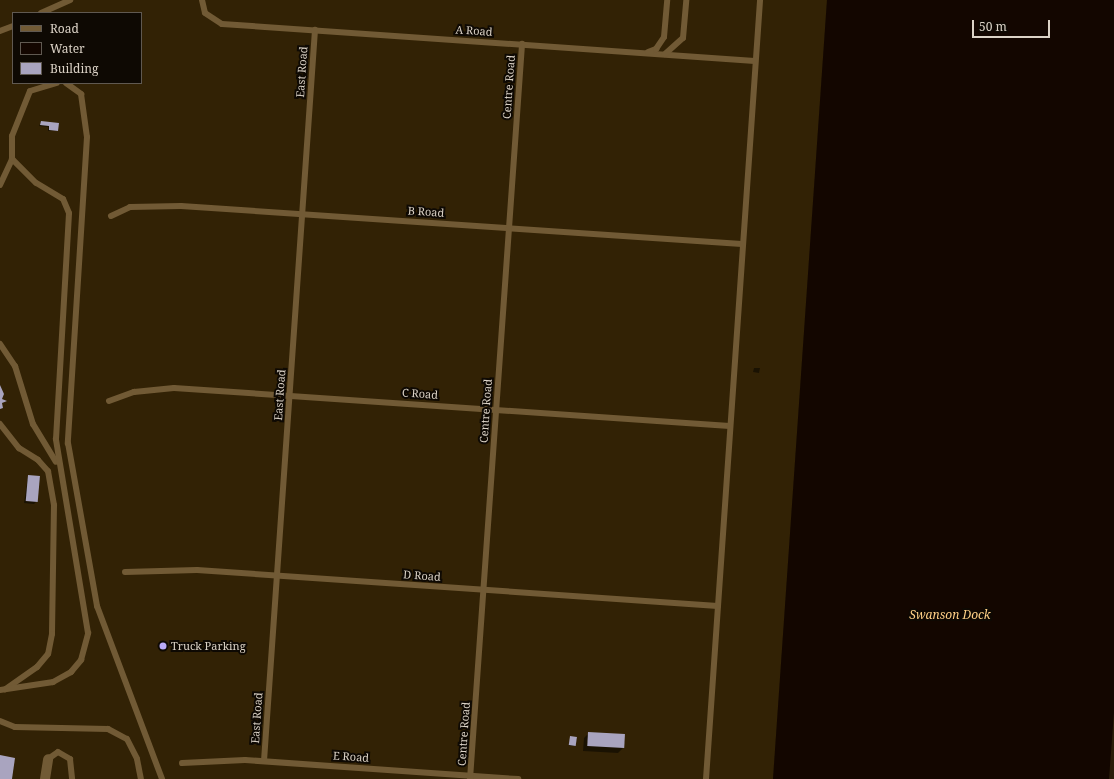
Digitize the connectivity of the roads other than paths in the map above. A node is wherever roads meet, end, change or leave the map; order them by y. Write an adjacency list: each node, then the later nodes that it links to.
1 (70, 0): 6 (lane)
2 (667, 0): 11 (lane)
3 (686, 0): 12 (lane)
4 (760, 0): 13 (lane)
5 (202, 1): 8 (lane, A Road)
6 (43, 12)
7 (12, 26): 9 (lane)
8 (315, 30): 10 (lane, A Road); 18 (lane, East Road)
9 (0, 31)
10 (522, 44): 11 (lane, A Road); 20 (lane, Centre Road)
11 (646, 53): 12 (lane, A Road)
12 (665, 54): 13 (lane, A Road)
13 (755, 61): 21 (lane)
14 (54, 84): 16 (lane)
15 (67, 84): 42 (lane)
16 (12, 159): 17 (lane); 28 (lane)
17 (0, 185)
18 (302, 214): 19 (lane, B Road); 20 (lane, B Road); 23 (lane, East Road)
19 (111, 216)
20 (509, 228): 21 (lane, B Road); 25 (lane, Centre Road)
21 (742, 244): 27 (lane)
22 (0, 344): 28 (lane)
23 (290, 395): 24 (lane, C Road); 25 (lane, C Road); 30 (lane, East Road)
24 (109, 401)
25 (496, 409): 27 (lane, C Road); 31 (lane, Centre Road)
26 (0, 424): 33 (lane)
27 (730, 426): 32 (lane)
28 (57, 463): 33 (lane)
29 (125, 572): 30 (lane, D Road)
30 (277, 576): 31 (lane, D Road); 36 (lane, East Road)
31 (484, 590): 32 (lane, D Road); 38 (lane, Centre Road)
32 (718, 606): 44 (lane)
33 (1, 689)
34 (0, 721): 41 (lane)
35 (48, 759): 39 (street); 40 (lane)
36 (264, 761): 37 (lane, E Road); 38 (lane, E Road)
37 (182, 763)
38 (471, 778): 43 (lane, E Road)
39 (44, 779)
40 (72, 779)
41 (141, 779)
42 (162, 779)
43 (518, 779)
44 (706, 779)

